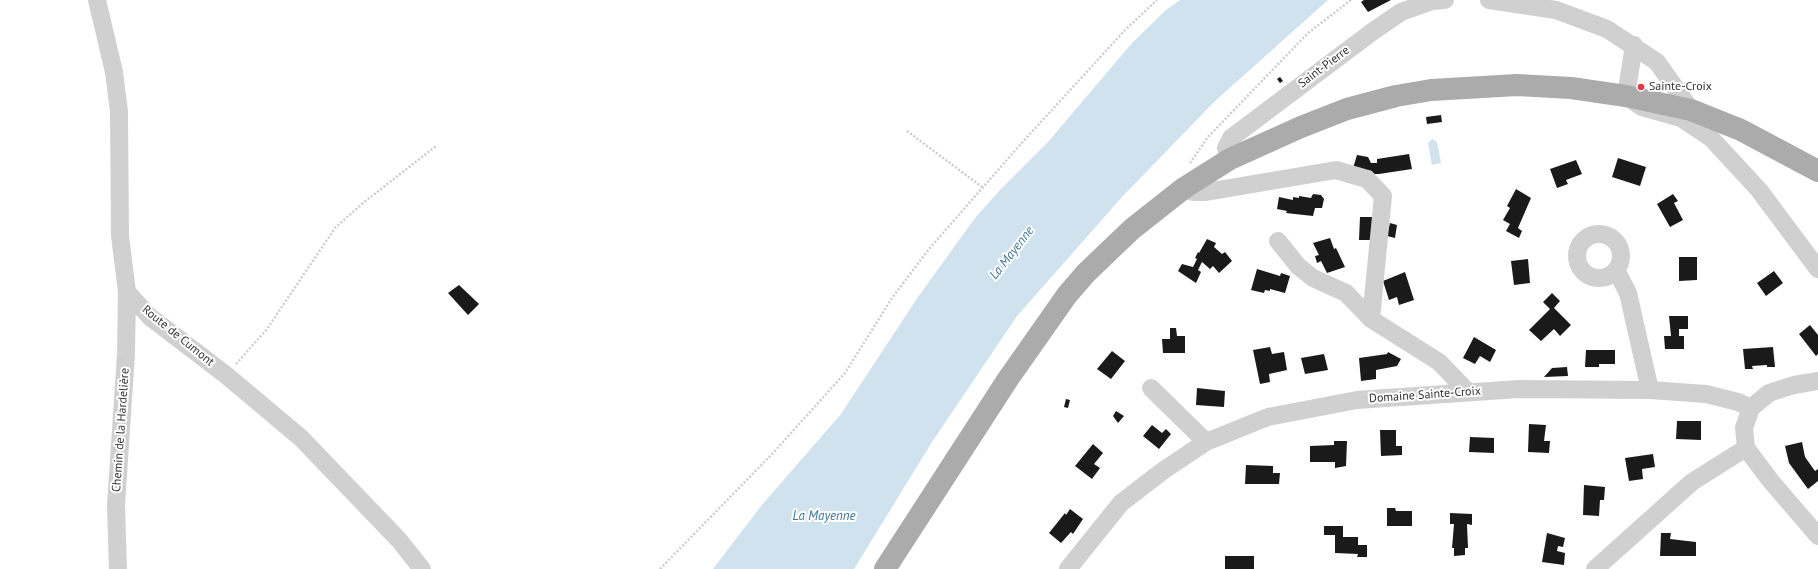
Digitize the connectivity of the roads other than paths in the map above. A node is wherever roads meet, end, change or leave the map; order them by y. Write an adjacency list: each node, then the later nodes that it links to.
1 (96, 0): 13 (street)
2 (1445, 0): 7 (street, Saint-Pierre)
3 (1489, 0): 4 (street)
4 (1634, 45): 5 (street); 6 (street)
5 (1626, 96): 6 (main road); 7 (main road); 11 (street)
6 (1691, 110): 8 (main road)
7 (1230, 160): 9 (main road)
8 (1818, 171)
9 (1184, 188): 14 (street); 25 (main road)
10 (1278, 241): 14 (street)
11 (1818, 269)
12 (1616, 270): 17 (street)
13 (127, 292): 23 (street, Chemin de la Hardelière); 24 (street, Route de Cumont)
14 (1371, 319): 18 (street)
15 (1818, 381): 19 (street)
16 (1151, 388): 20 (street)
17 (1650, 390): 18 (street, Domaine Sainte-Croix); 19 (street, Domaine Sainte-Croix)
18 (1468, 392): 20 (street, Domaine Sainte-Croix)
19 (1751, 408): 21 (street)
20 (1206, 442): 26 (street, Domaine Sainte-Croix)
21 (1746, 448): 22 (street); 27 (street)
22 (1818, 536)
23 (118, 569)
24 (422, 569)
25 (885, 569)
26 (1068, 569)
27 (1595, 569)

